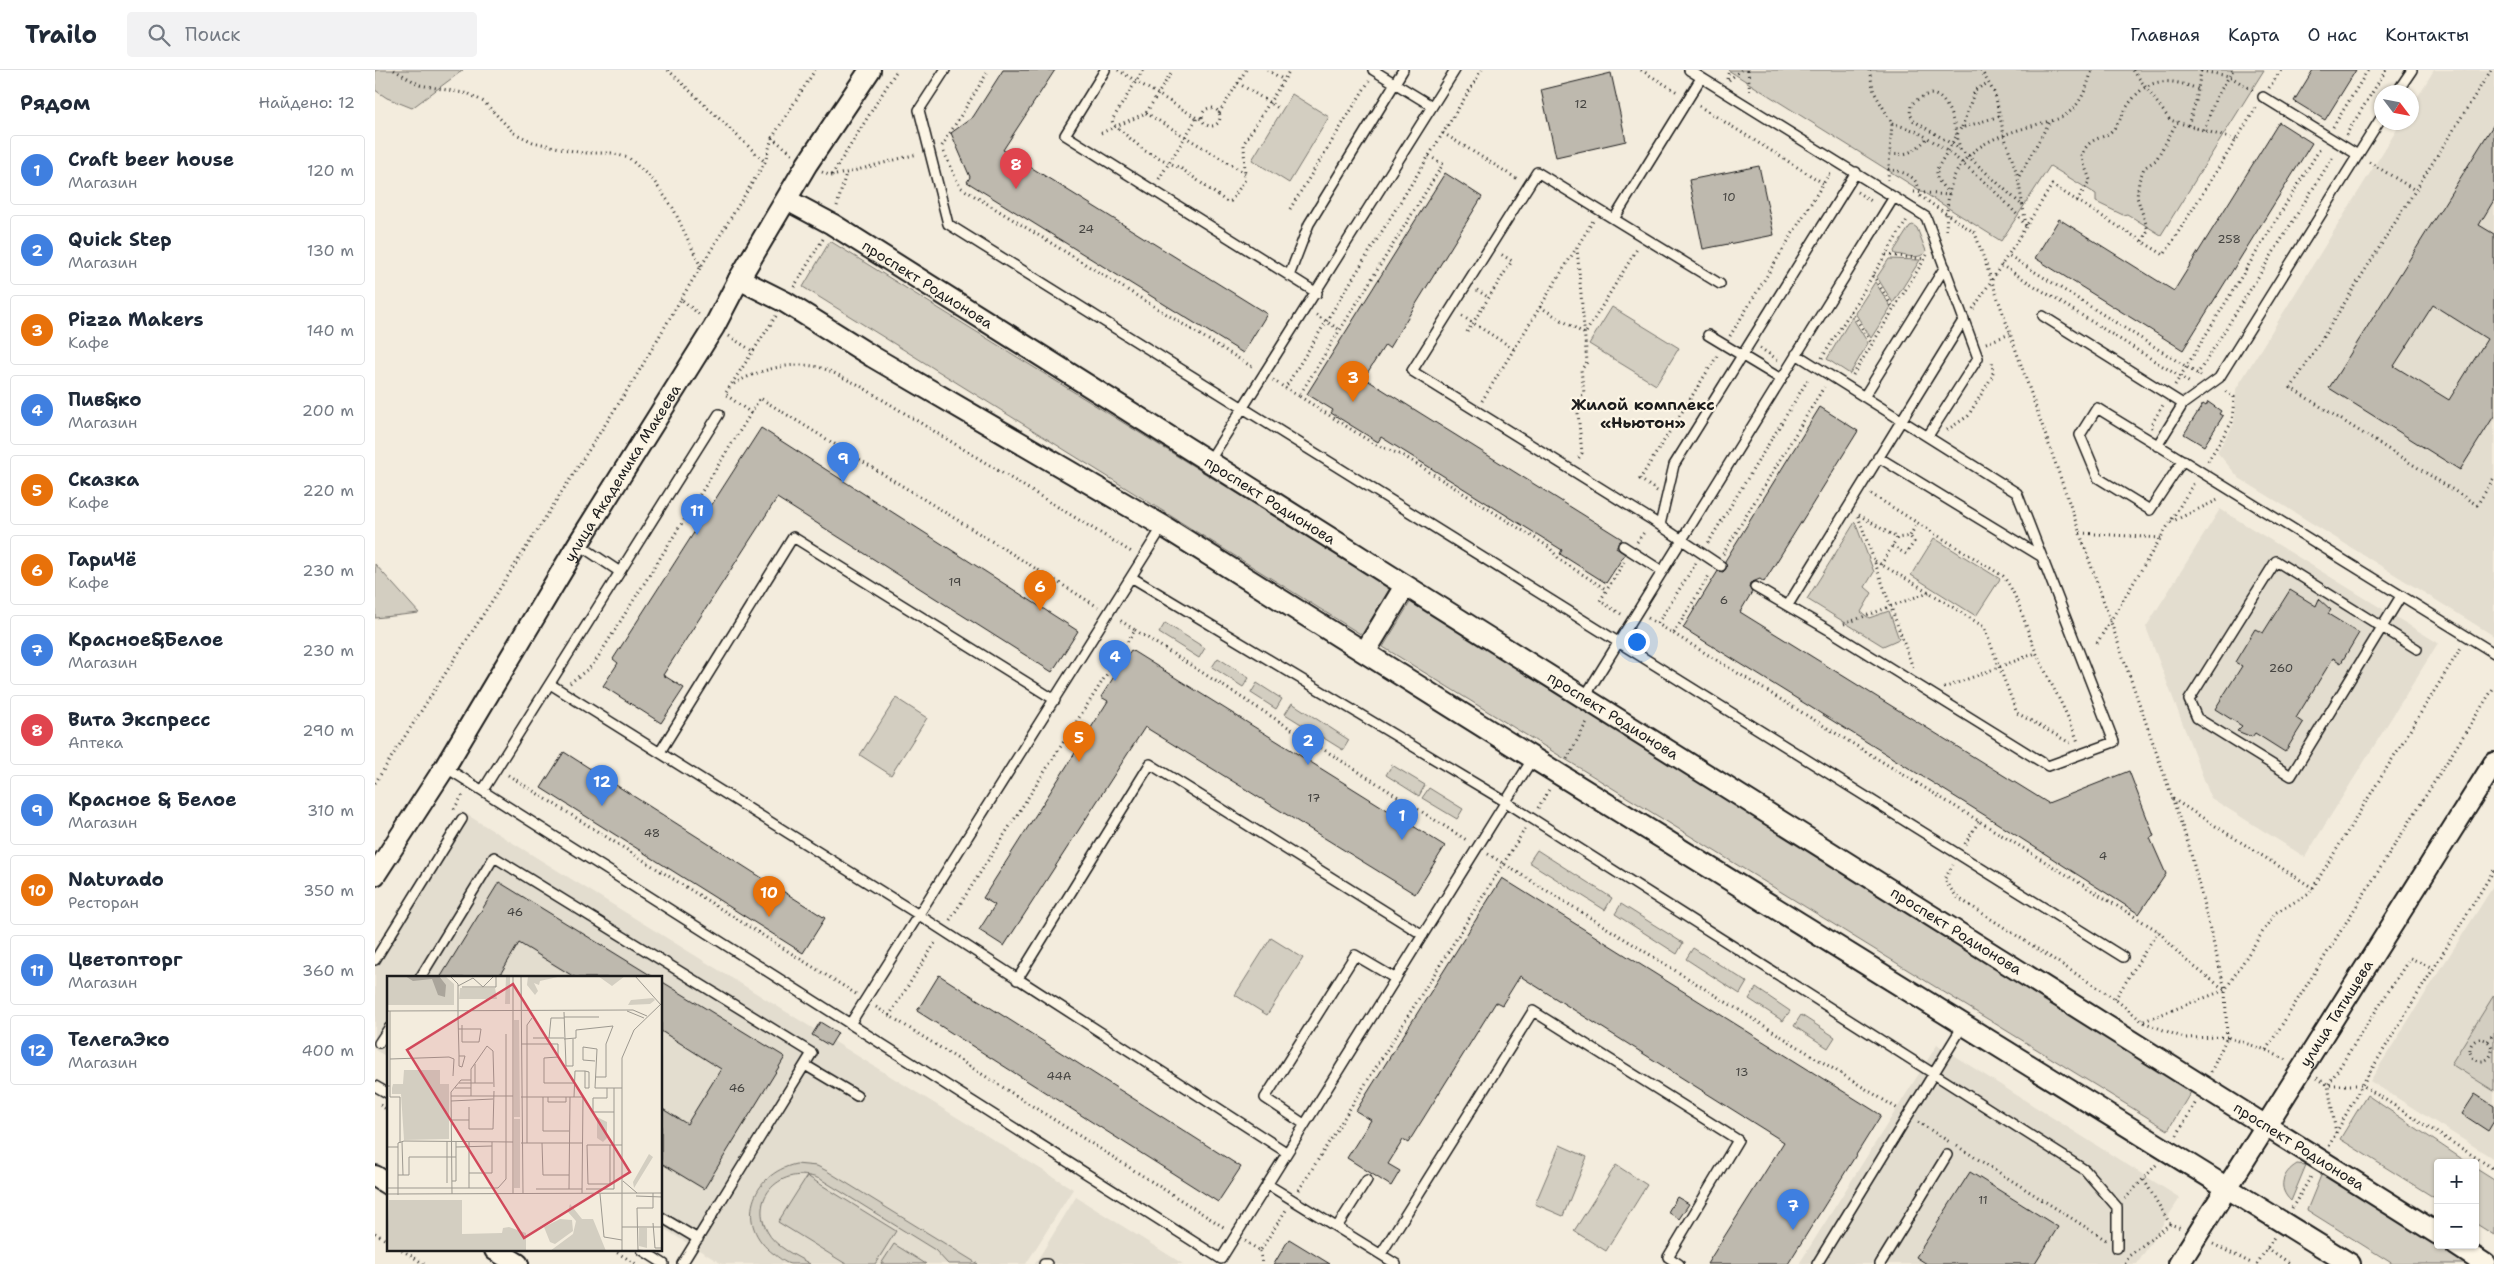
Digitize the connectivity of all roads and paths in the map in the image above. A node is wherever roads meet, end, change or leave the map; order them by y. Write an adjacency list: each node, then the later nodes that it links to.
1 (394, 70): 124 (path)
2 (668, 70): 82 (path)
3 (815, 70): 70 (path)
4 (870, 70): 84 (street, улица Академика Макеева)
5 (897, 70): 91 (path)
6 (945, 70): 172 (lane)
7 (1105, 70): 96 (lane)
8 (1118, 70): 36 (path)
9 (1143, 70): 36 (path)
10 (1173, 70): 44 (path)
11 (1246, 70): 38 (path)
12 (1267, 70): 35 (path)
13 (1290, 70): 35 (path)
14 (1403, 70): 39 (lane)
15 (1455, 70): 48 (lane)
16 (1482, 70): 65 (path)
17 (1641, 70): 46 (path)
18 (1689, 70): 34 (lane)
19 (1729, 70): 37 (path)
20 (1748, 70): 49 (path)
21 (1869, 70): 58 (path)
22 (1981, 70): 40 (path)
23 (2091, 70): 56 (path)
24 (2133, 70): 42 (path)
25 (2201, 70): 33 (path); 43 (path)
26 (2233, 70): 33 (path)
27 (2281, 70): 45 (path)
28 (2369, 70): 68 (path)
29 (2386, 70): 74 (path)
30 (2412, 70): 41 (lane)
31 (2491, 70): 97 (path)
32 (1374, 71): 39 (lane); 106 (path)
33 (2229, 76): 45 (path); 63 (path)
34 (1701, 78): 46 (lane); 49 (lane)
35 (1284, 80): 47 (path)
36 (1136, 81): 44 (path); 60 (path)
37 (1726, 82)
38 (1238, 83): 47 (path); 52 (path)
39 (1395, 83): 48 (lane); 127 (lane)
40 (1988, 83): 53 (path); 61 (path)
41 (2402, 85)
42 (2145, 86): 43 (path); 57 (path); 103 (path)
43 (2198, 89): 59 (path)
44 (1158, 94): 51 (path); 54 (path)
45 (2263, 97): 68 (lane); 72 (path)
46 (1688, 99): 94 (path); 110 (lane)
47 (1270, 103): 50 (path); 89 (path)
48 (1432, 106): 131 (lane)
49 (1751, 108): 87 (lane)
50 (1280, 109)
51 (1146, 113): 60 (path); 69 (path)
52 (1219, 113): 55 (path); 55 (path)
53 (2000, 116): 61 (path); 66 (path)
54 (1197, 118): 55 (path); 69 (path)
55 (1203, 119)
56 (2050, 121): 66 (path); 92 (path)
57 (2177, 122): 59 (path); 116 (path)
58 (1892, 123): 71 (path); 78 (path)
59 (2188, 125): 63 (path)
60 (1115, 127): 64 (path); 83 (path)
61 (1961, 128): 67 (path)
62 (2374, 129): 79 (lane)
63 (2204, 130): 72 (path)
64 (1101, 133)
65 (1443, 133): 80 (path); 93 (path)
66 (2004, 135): 81 (path); 92 (path)
67 (1957, 136): 73 (path); 73 (path); 76 (path)
68 (2327, 136): 74 (lane); 159 (path)
69 (1186, 137): 83 (path); 89 (path)
70 (773, 138): 82 (path); 84 (path)
71 (1927, 138): 77 (path); 78 (path)
72 (2236, 140): 116 (path)
73 (1952, 144): 76 (path); 77 (path)
74 (2340, 144): 79 (lane); 161 (path)
75 (942, 146): 157 (path)
76 (1960, 149): 81 (path)
77 (1947, 153): 85 (path); 101 (path)
78 (1890, 154): 86 (path)
79 (2358, 155): 97 (path); 166 (lane)
80 (1429, 156): 141 (path); 144 (path)
81 (1968, 157): 85 (path); 104 (path)
82 (765, 162): 124 (path)
83 (1170, 162): 89 (path); 96 (path)
84 (807, 164): 91 (path); 102 (street, улица Академика Макеева)
85 (1963, 164): 101 (path); 113 (path)
86 (1889, 169): 99 (path); 100 (path)
87 (1856, 172): 95 (lane); 100 (lane)
88 (846, 174): 91 (path)
89 (1245, 174)
90 (1829, 174): 95 (path)
91 (831, 176)
92 (2018, 178): 104 (path)
93 (1519, 180)
94 (1823, 184)
95 (1847, 186): 108 (path); 150 (lane)
96 (1152, 190): 127 (lane)
97 (2415, 190): 184 (path)
98 (1914, 192): 99 (path); 100 (path); 109 (path)
99 (1920, 193): 101 (path)
100 (1890, 194): 105 (lane); 108 (lane)
101 (1949, 195): 109 (path)
102 (787, 200): 128 (street, улица Академика Макеева); 181 (street, проспект Родионова)
103 (2077, 200): 113 (path); 116 (path)
104 (2023, 206): 113 (path)
105 (1914, 209): 111 (path); 125 (lane)
106 (1290, 210)
107 (1600, 210): 110 (lane); 117 (lane); 118 (path)
108 (1886, 210): 111 (path); 155 (lane)
109 (1947, 214): 114 (path); 129 (path)
110 (1614, 219): 115 (lane)
111 (1906, 222): 112 (path); 120 (path)
112 (1912, 224)
113 (2026, 226): 121 (path)
114 (1945, 237)
115 (1644, 238): 130 (lane); 147 (path)
116 (2142, 241)
117 (1490, 247): 135 (lane); 142 (path)
118 (1577, 247): 133 (path); 147 (path)
119 (1929, 253): 122 (path)
120 (1885, 255): 122 (path); 126 (path)
121 (2008, 255): 123 (path); 159 (path)
122 (1925, 260): 134 (path)
123 (2001, 265): 129 (path); 162 (path)
124 (701, 267): 132 (path)
125 (1945, 267): 140 (lane); 170 (lane)
126 (1873, 275): 134 (path); 138 (path)
127 (1289, 276): 131 (lane)
128 (739, 279): 143 (street, улица Академика Макеева); 192 (street)
129 (1991, 280): 136 (path); 148 (path)
130 (1720, 284)
131 (1317, 293): 137 (lane)
132 (681, 299): 143 (path); 245 (path)
133 (1540, 307): 147 (path); 153 (path)
134 (1894, 308): 152 (path)
135 (1451, 309): 142 (path); 173 (lane)
136 (1973, 309)
137 (1306, 310): 141 (path); 172 (lane)
138 (1851, 311): 152 (path); 160 (path)
139 (2043, 316): 168 (lane)
140 (1964, 319): 176 (lane); 177 (lane)
141 (1326, 322): 144 (path); 169 (path)
142 (1473, 323): 145 (path); 153 (path)
143 (714, 327): 154 (path); 198 (street, улица Академика Макеева)
144 (1340, 330): 169 (path)
145 (1467, 332)
146 (1732, 332): 150 (path)
147 (1585, 334): 182 (path)
148 (2010, 334): 151 (path); 193 (path)
149 (1708, 335): 156 (lane)
150 (1750, 342): 156 (lane); 158 (path)
151 (1985, 343)
152 (1872, 344): 164 (path)
153 (1514, 349): 173 (path)
154 (754, 352)
155 (1796, 354): 158 (lane); 160 (lane)
156 (1742, 355): 165 (lane); 191 (lane)
157 (1260, 360)
158 (1789, 366): 163 (path); 165 (lane)
159 (2185, 366): 161 (path); 162 (path)
160 (1816, 367): 163 (path); 170 (lane)
161 (2198, 374): 162 (path); 166 (path)
162 (2180, 376): 168 (path)
163 (1809, 378): 201 (path); 205 (path)
164 (1851, 378)
165 (1781, 379): 197 (lane)
166 (2211, 382): 171 (lane); 183 (path)
167 (732, 385): 203 (path)
168 (2169, 395): 171 (lane); 178 (path)
169 (1299, 396): 216 (path)
170 (1864, 397): 176 (lane)
171 (2183, 404): 178 (lane)
172 (1243, 410): 181 (lane); 224 (lane)
173 (1476, 411): 182 (lane)
174 (751, 413): 235 (path)
175 (719, 414): 208 (lane)
176 (1901, 420): 177 (lane); 179 (lane)
177 (1927, 436): 202 (lane)
178 (2157, 446): 180 (lane); 186 (lane)
179 (1879, 457): 185 (lane); 202 (lane)
180 (2183, 460): 183 (lane); 186 (lane)
181 (1208, 463): 210 (street, проспект Родионова)
182 (1571, 470): 191 (lane)
183 (2201, 472): 188 (path); 213 (lane)
184 (2494, 478)
185 (1860, 488): 190 (path); 214 (lane)
186 (2165, 488): 188 (path)
187 (2221, 498): 189 (path)
188 (2184, 500): 189 (path)
189 (2171, 522): 196 (path)
190 (1917, 523): 194 (path); 228 (path)
191 (1660, 525): 197 (lane)
192 (1163, 526): 203 (lane); 227 (street)
193 (2080, 533): 196 (path); 217 (path)
194 (1910, 536): 195 (path); 200 (path)
195 (1897, 538): 200 (path); 204 (path)
196 (2161, 538): 217 (path)
197 (1681, 541): 201 (lane); 207 (lane)
198 (578, 544): 208 (lane); 243 (street, улица Академика Макеева)
199 (1623, 546): 207 (lane)
200 (1892, 546): 206 (path)
201 (1701, 554): 205 (lane); 218 (path)
202 (2042, 557): 240 (lane)
203 (1142, 559): 209 (lane)
204 (1874, 561): 206 (path); 215 (path)
205 (1719, 565): 222 (path)
206 (1881, 565): 212 (path)
207 (1662, 571): 216 (lane)
208 (620, 572): 232 (lane)
209 (1131, 577): 237 (lane); 248 (lane)
210 (1405, 586): 227 (street); 236 (street, проспект Родионова)
211 (1755, 587): 214 (lane)
212 (1929, 592): 215 (path); 230 (path)
213 (2401, 596): 219 (lane); 223 (lane)
214 (1787, 605): 221 (lane)
215 (1890, 606): 221 (path); 231 (path)
216 (1631, 620): 224 (lane)
217 (2110, 622): 225 (path); 247 (path)
218 (1658, 623)
219 (2383, 628): 219 (lane); 226 (lane)
220 (1135, 630): 251 (path)
221 (1829, 630): 240 (lane)
222 (1674, 633)
223 (2467, 637): 229 (lane); 256 (path)
224 (1617, 643): 236 (lane); 252 (lane)
225 (2097, 643)
226 (2417, 649)
227 (1365, 652): 241 (street)
228 (2036, 653): 230 (path); 238 (path)
229 (2494, 654)
230 (1999, 667): 234 (path); 238 (path)
231 (1914, 670)
232 (550, 684): 235 (lane); 244 (lane)
233 (2494, 687): 277 (path)
234 (1943, 688)
235 (561, 691): 239 (lane)
236 (1584, 698): 288 (street, проспект Родионова)
237 (1055, 700): 239 (lane); 257 (lane)
238 (2077, 740): 240 (path)
239 (660, 752): 257 (lane)
240 (2083, 753)
241 (1533, 758): 248 (lane); 271 (street)
242 (2494, 763): 288 (street, улица Татищева)
243 (445, 766): 246 (lane); 255 (street, улица Академика Макеева)
244 (491, 778): 246 (lane); 267 (path)
245 (375, 783)
246 (483, 790): 270 (lane)
247 (2172, 798): 256 (path); 266 (path)
248 (1506, 802): 251 (lane); 281 (lane)
249 (462, 819): 261 (lane)
250 (1979, 821): 252 (path)
251 (1478, 848): 253 (path); 259 (lane)
252 (1959, 855): 260 (lane); 268 (path)
253 (1503, 863): 286 (path); 300 (path)
254 (2494, 870): 262 (path)
255 (375, 875)
256 (2313, 888): 266 (path)
257 (919, 915): 264 (lane); 267 (lane)
258 (2158, 931): 268 (path)
259 (1423, 935): 264 (lane); 265 (lane)
260 (2123, 957)
261 (375, 960)
262 (2433, 968): 282 (path); 289 (path)
263 (421, 976): 280 (lane)
264 (1017, 980): 290 (lane)
265 (1395, 980): 287 (lane); 287 (lane)
266 (2225, 990): 269 (path)
267 (865, 1000): 270 (lane); 307 (path)
268 (2115, 1000): 269 (path)
269 (2143, 1022): 274 (path)
270 (850, 1024): 307 (lane)
271 (1964, 1024): 281 (lane); 299 (street)
272 (387, 1030): 275 (lane)
273 (2494, 1033): 276 (path)
274 (2227, 1037)
275 (377, 1042)
276 (2488, 1042): 278 (path); 278 (path)
277 (2267, 1050)
278 (2490, 1057): 279 (path)
279 (2494, 1060)
280 (805, 1065): 285 (lane); 308 (lane)
281 (1935, 1073): 286 (lane); 310 (lane)
282 (2362, 1085): 289 (path); 293 (path)
283 (375, 1086): 284 (lane)
284 (387, 1093)
285 (857, 1096)
286 (1908, 1116): 310 (path); 328 (lane)
287 (1304, 1124): 290 (lane)
288 (2267, 1126): 292 (street, проспект Родионова); 299 (street, улица Татищева)
289 (2336, 1133): 292 (path)
290 (1287, 1152): 298 (lane)
291 (1947, 1155): 329 (lane)
292 (2321, 1160): 302 (path); 305 (street, проспект Родионова)
293 (2494, 1169)
294 (375, 1176): 297 (street)
295 (1367, 1180): 304 (lane)
296 (2144, 1180): 303 (path)
297 (387, 1184)
298 (1267, 1184): 300 (lane); 307 (lane)
299 (2226, 1188): 302 (street); 330 (street, улица Татищева)
300 (1292, 1200): 304 (lane); 313 (path)
301 (663, 1218): 308 (lane)
302 (2283, 1223): 311 (path); 333 (street)
303 (2170, 1224)
304 (1337, 1227): 318 (lane)
305 (2434, 1231)
306 (375, 1233): 309 (path)
307 (1235, 1235): 313 (path)
308 (698, 1239): 324 (lane)
309 (387, 1241)
310 (2117, 1248): 319 (path)
311 (2267, 1248): 331 (path); 332 (path)
312 (2462, 1249): 334 (street)
313 (1260, 1251): 325 (path)
314 (405, 1252): 320 (path)
315 (498, 1252): 321 (street)
316 (616, 1252): 322 (path)
317 (645, 1252): 323 (lane)
318 (1381, 1254): 326 (lane); 327 (lane)
319 (2129, 1256)
320 (424, 1264)
321 (517, 1264)
322 (636, 1264)
323 (664, 1264)
324 (682, 1264)
325 (1262, 1264)
326 (1396, 1264)
327 (1679, 1264)
328 (1817, 1264)
329 (1880, 1264)
330 (2179, 1264)
331 (2257, 1264)
332 (2291, 1264)
333 (2350, 1264)
334 (2485, 1264)

